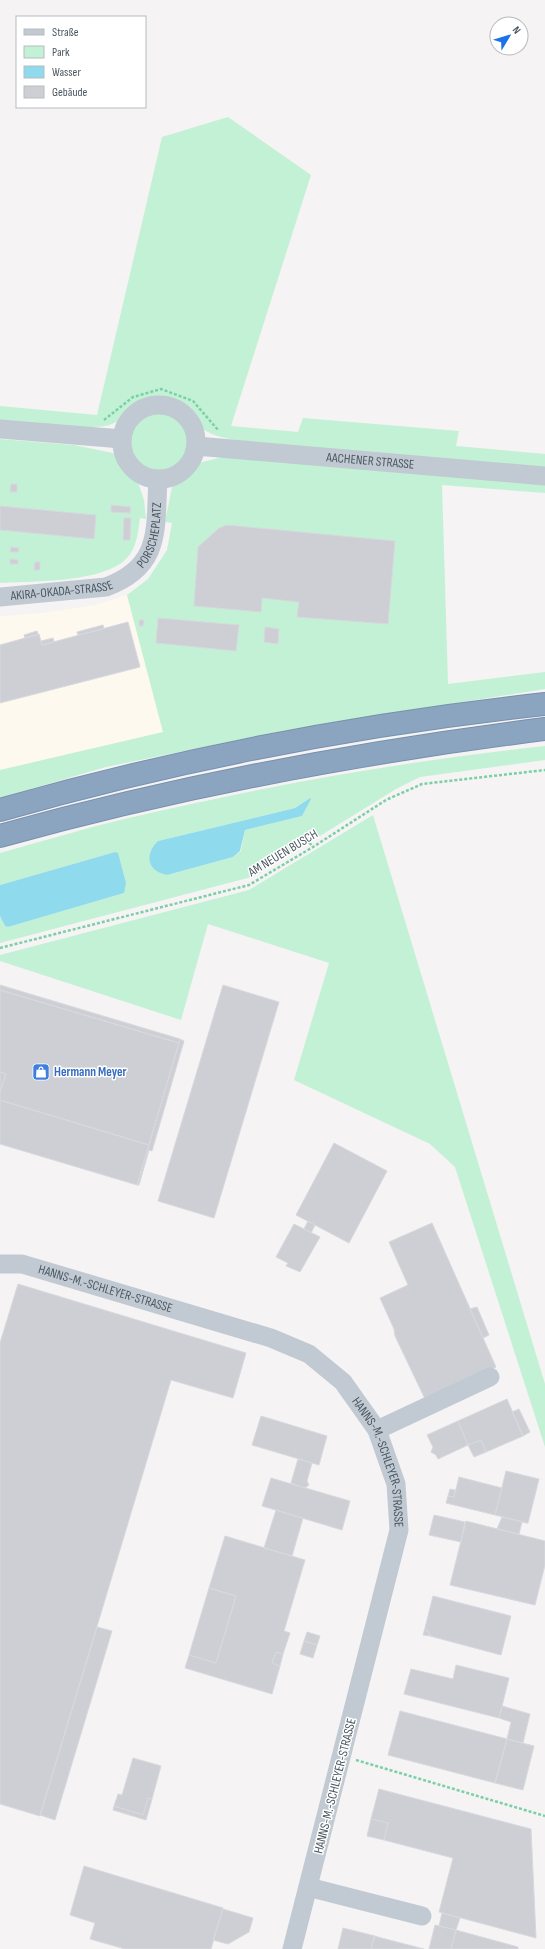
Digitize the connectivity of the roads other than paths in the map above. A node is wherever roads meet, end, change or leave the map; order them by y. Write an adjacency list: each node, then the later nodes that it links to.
1 (0, 429): 2 (street)
2 (122, 439): 3 (street); 5 (street)
3 (196, 446): 4 (street, AACHENER STRASSE); 5 (street)
4 (545, 476)
5 (158, 479): 6 (street, PORSCHEPLATZ)
6 (122, 581): 7 (street, AKIRA-OKADA-STRASSE)
7 (0, 597)
8 (545, 704): 10 (highway)
9 (545, 729): 11 (highway)
10 (0, 810)
11 (0, 836)
12 (0, 1264): 14 (street, HANNS-M.-SCHLEYER-STRASSE)
13 (490, 1377): 14 (street)
14 (377, 1430): 15 (street, HANNS-M.-SCHLEYER-STRASSE)
15 (308, 1887): 16 (street); 17 (street, HANNS-M.-SCHLEYER-STRASSE)
16 (422, 1916)
17 (292, 1949)

